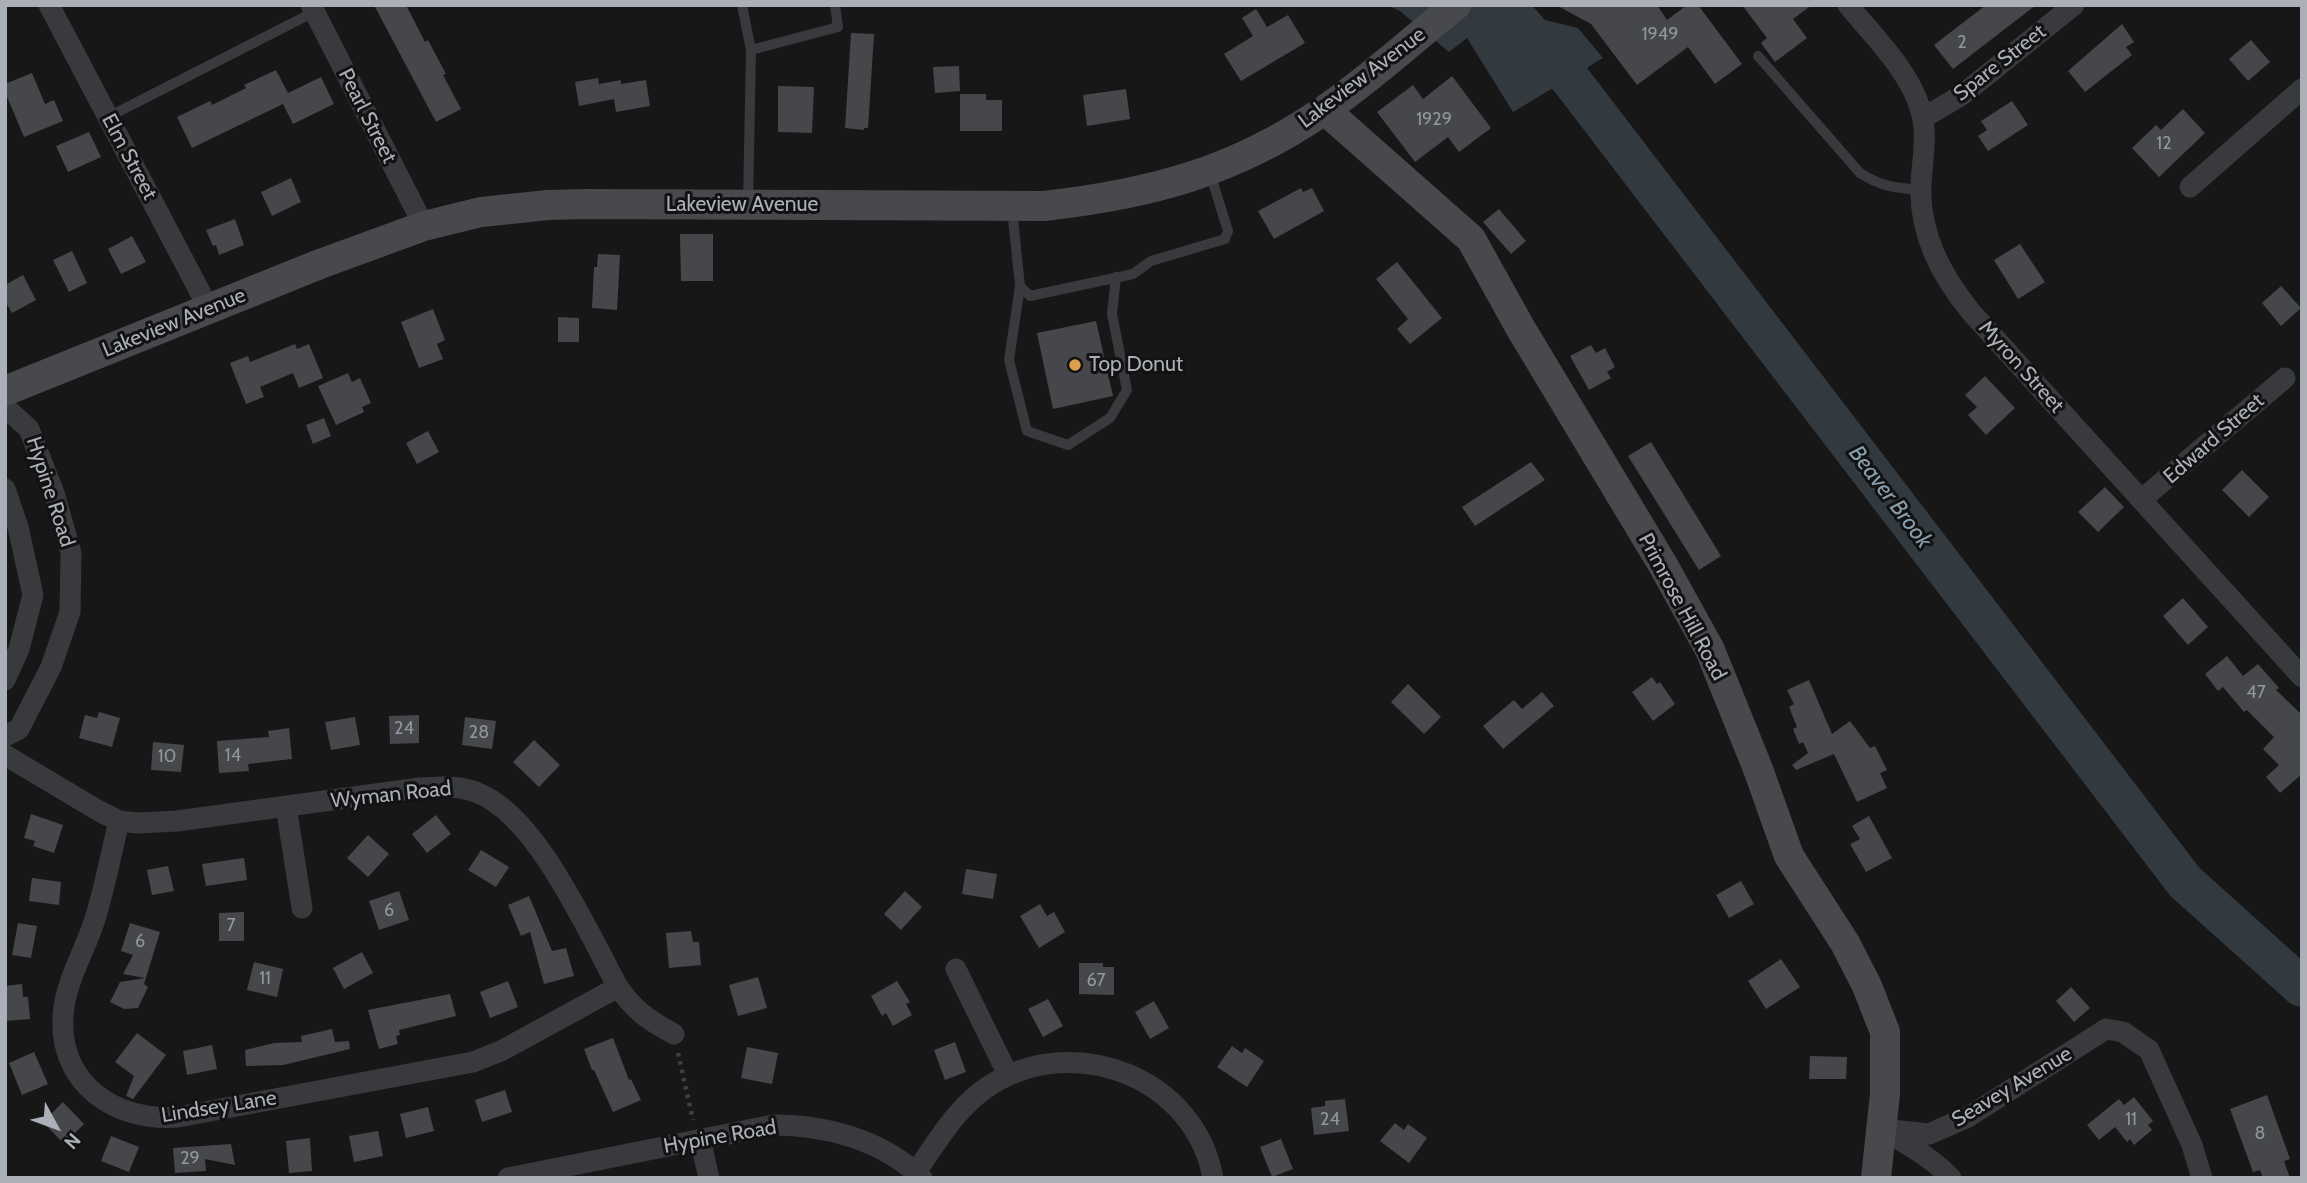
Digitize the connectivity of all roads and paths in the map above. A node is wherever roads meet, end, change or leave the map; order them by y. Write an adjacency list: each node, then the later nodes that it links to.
1 (49, 5): 12 (street, Elm Street)
2 (743, 5): 8 (lane)
3 (835, 5): 8 (lane)
4 (1456, 5): 11 (main road, Lakeview Avenue)
5 (1848, 5): 13 (street, Myron Street)
6 (2074, 5): 13 (street, Spare Street)
7 (313, 9): 12 (lane); 19 (street, Pearl Street)
8 (751, 51): 17 (lane)
9 (1758, 56): 16 (lane)
10 (2302, 89): 15 (street)
11 (1325, 110): 14 (main road, Lakeview Avenue); 39 (main road, Primrose Hill Road)
12 (108, 117): 22 (street, Elm Street)
13 (1923, 118): 16 (street, Myron Street)
14 (1210, 171): 18 (main road, Lakeview Avenue); 20 (lane)
15 (2190, 187)
16 (1921, 190): 27 (street, Myron Street)
17 (748, 205): 18 (main road, Lakeview Avenue); 19 (main road, Lakeview Avenue)
18 (1012, 206): 21 (lane)
19 (424, 226): 22 (main road, Lakeview Avenue)
20 (1116, 277): 21 (lane); 21 (lane)
21 (1020, 286)
22 (209, 309): 24 (main road, Lakeview Avenue)
23 (2286, 377): 27 (street, Edward Street)
24 (5, 391)
25 (5, 407): 30 (street, Hypine Road)
26 (5, 489): 29 (street, Hypine Road)
27 (2141, 500): 28 (street, Myron Street)
28 (2302, 677)
29 (5, 680)
30 (5, 736)
31 (5, 755): 33 (street, Wyman Road)
32 (286, 806): 33 (street, Wyman Road); 34 (street); 36 (street, Wyman Road)
33 (119, 821): 36 (street, Lindsey Lane)
34 (302, 908)
35 (956, 969): 38 (street)
36 (618, 987): 37 (street, Wyman Road)
37 (674, 1034): 40 (path)
38 (1007, 1075): 41 (street); 44 (street)
39 (1882, 1129): 45 (main road, Primrose Hill Road); 46 (street); 47 (street, Seavey Avenue)
40 (697, 1132): 41 (street, Hypine Road); 42 (street, Hypine Road); 43 (street)
41 (919, 1175)
42 (508, 1178)
43 (709, 1178)
44 (1213, 1178)
45 (1876, 1178)
46 (1951, 1178)
47 (2202, 1178)

